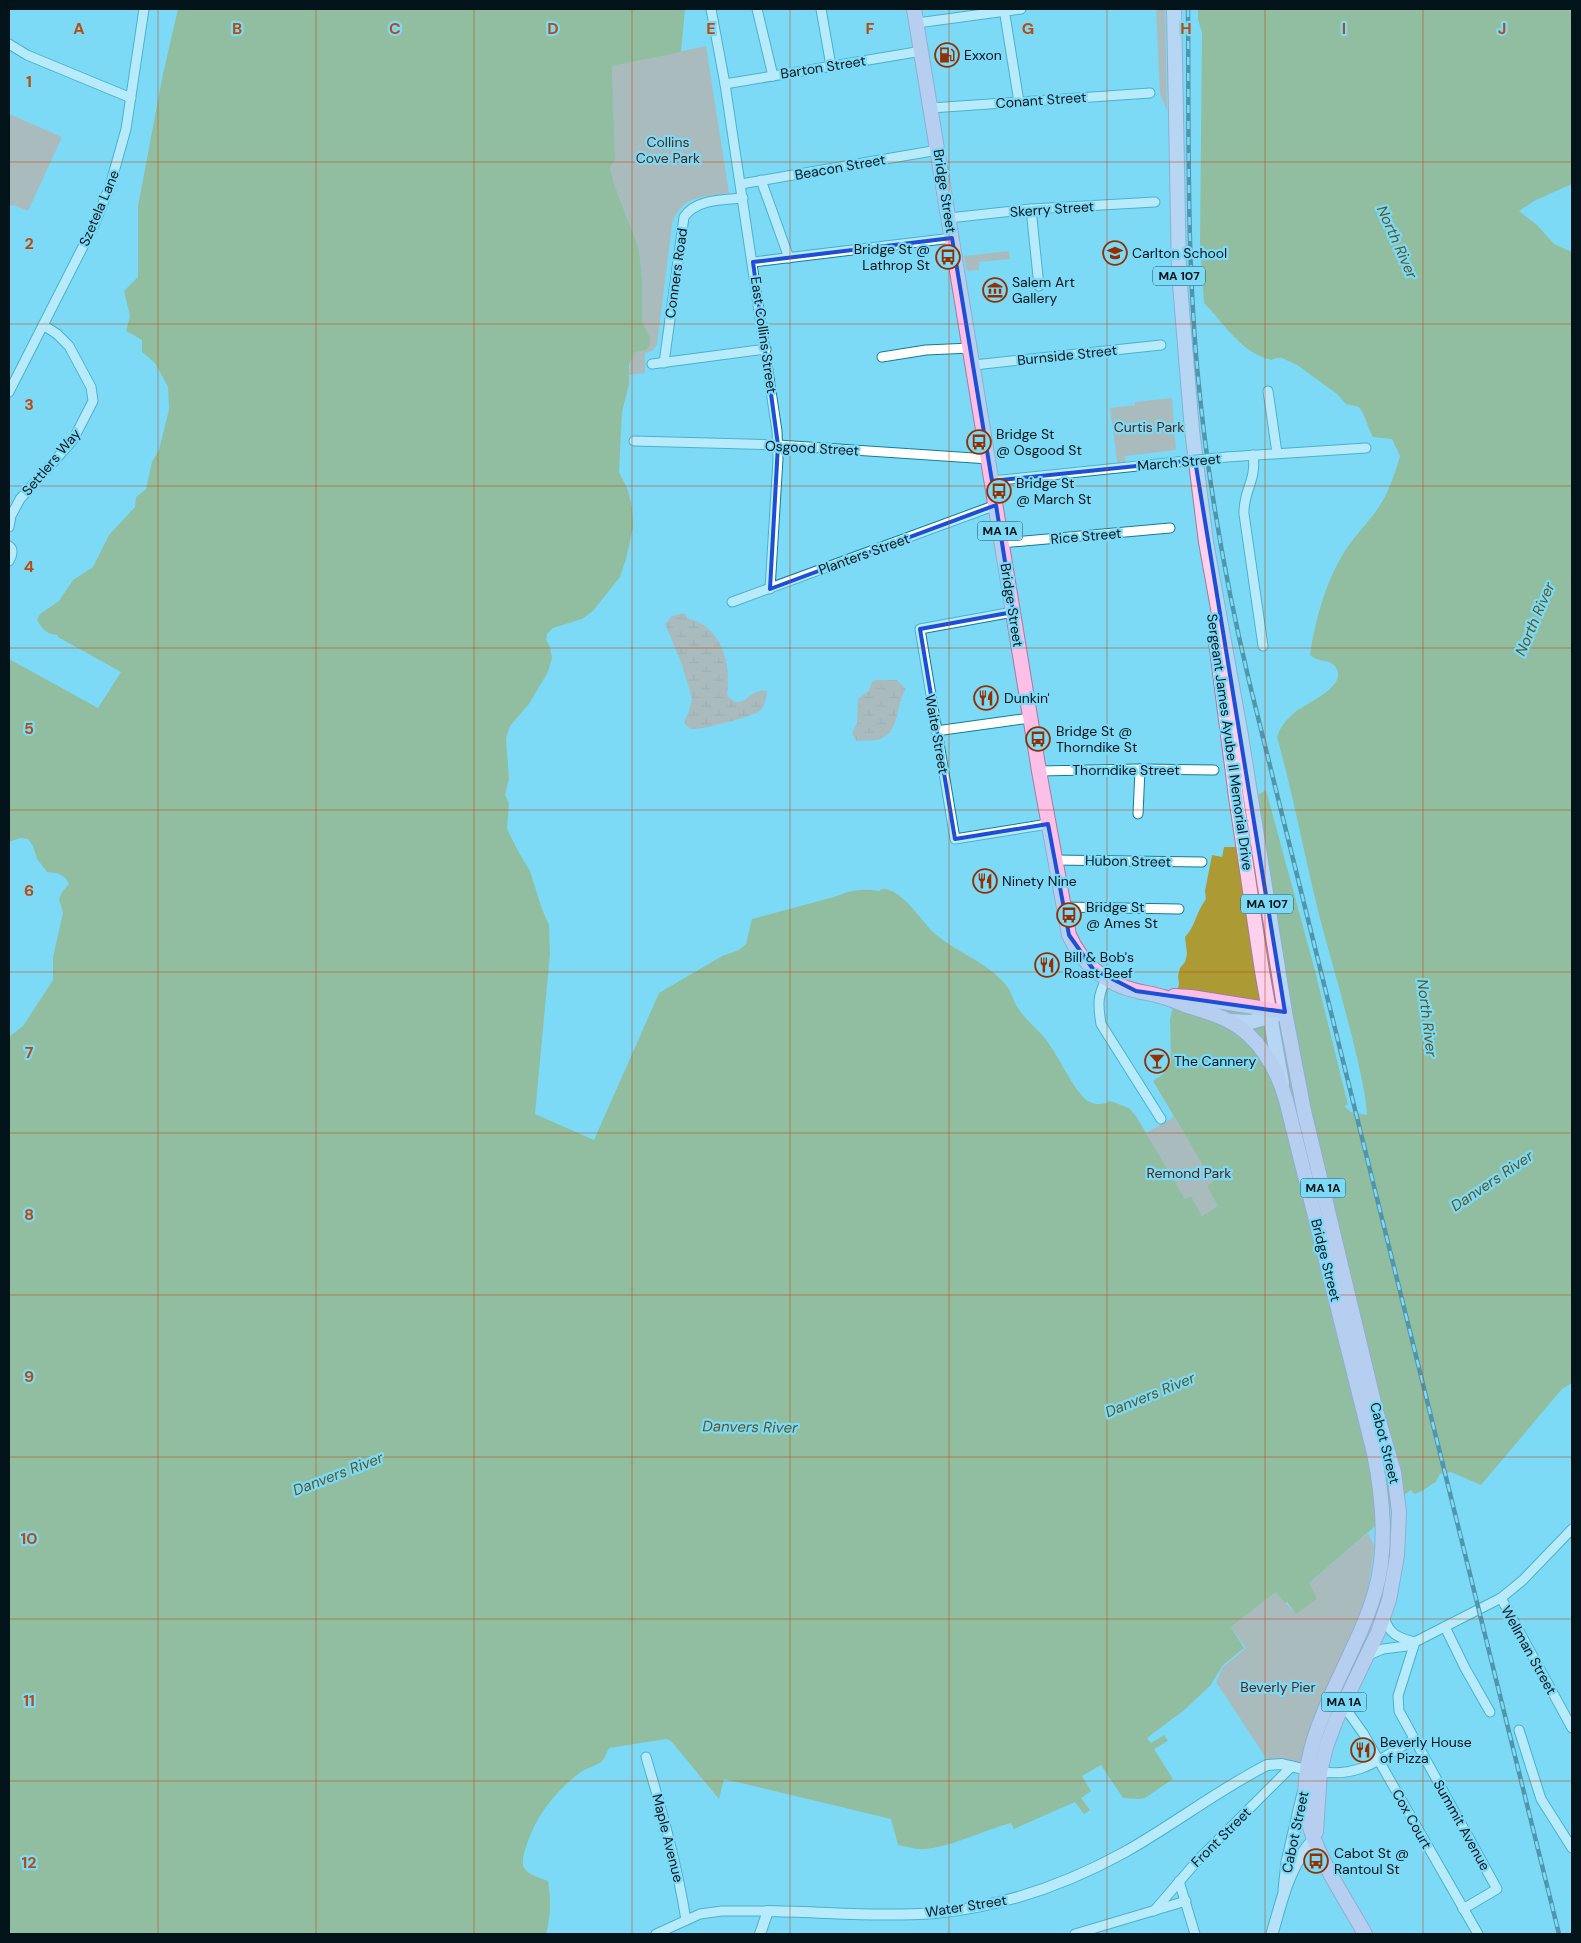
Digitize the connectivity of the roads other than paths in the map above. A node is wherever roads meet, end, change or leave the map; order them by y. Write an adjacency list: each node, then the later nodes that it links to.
1 (144, 9): 16 (street, Szetela Lane)
2 (711, 9): 14 (street, East Collins Street)
3 (757, 9): 13 (street)
4 (821, 9): 12 (street)
5 (914, 9): 9 (highway, Bridge Street / MA 1A)
6 (1021, 9): 8 (street)
7 (1174, 9): 50 (main road, Sergeant James Ayube II Memorial Drive / MA 107)
8 (1004, 10): 9 (street); 17 (street)
9 (917, 24): 11 (highway, Bridge Street / MA 1A)
10 (9, 44): 16 (street)
11 (922, 51): 12 (street, Barton Street); 18 (highway, Bridge Street / MA 1A)
12 (831, 66): 13 (street, Barton Street)
13 (773, 76): 14 (street, Barton Street)
14 (725, 84): 21 (street, East Collins Street)
15 (1150, 93): 17 (street, Conant Street)
16 (131, 98): 30 (street, Szetela Lane)
17 (1019, 102): 18 (street, Conant Street)
18 (931, 108): 19 (highway, Bridge Street / MA 1A)
19 (938, 150): 20 (street, Beacon Street); 25 (highway, Bridge Street / MA 1A)
20 (761, 180): 21 (street, Beacon Street); 27 (street)
21 (741, 184): 22 (street, East Collins Street)
22 (743, 198): 28 (street, East Collins Street); 35 (street, Conners Road)
23 (1155, 202): 24 (street, Skerry Street)
24 (1031, 209): 25 (street, Skerry Street); 29 (street)
25 (949, 218): 26 (highway, Bridge Street / MA 1A)
26 (952, 238): 27 (street); 32 (highway, Bridge Street / MA 1A)
27 (789, 258): 28 (street)
28 (753, 262): 33 (street, East Collins Street)
29 (1040, 286)
30 (43, 326): 39 (street, Szetela Lane); 48 (street, Settlers Way)
31 (1161, 345): 37 (street, Burnside Street)
32 (971, 348): 34 (street); 37 (highway, Bridge Street / MA 1A)
33 (766, 349): 35 (street); 41 (street, East Collins Street)
34 (882, 357)
35 (664, 363): 36 (street)
36 (652, 364)
37 (974, 365): 45 (highway, Bridge Street / MA 1A)
38 (1268, 391): 43 (street)
39 (9, 392)
40 (634, 441): 41 (street, Osgood Street)
41 (778, 445): 45 (street, Osgood Street); 54 (street, East Collins Street)
42 (1366, 448): 43 (street, March Street)
43 (1277, 453): 44 (street, March Street)
44 (1253, 455): 46 (street, March Street, bridge); 57 (street)
45 (989, 459): 46 (highway, Bridge Street / MA 1A)
46 (992, 481): 47 (highway, Bridge Street / MA 1A)
47 (996, 505): 51 (highway, Bridge Street / MA 1A); 54 (street, Planters Street)
48 (9, 527)
49 (1170, 528): 51 (street, Rice Street)
50 (1206, 542): 71 (main road, Sergeant James Ayube II Memorial Drive / MA 107); 72 (main road, Sergeant James Ayube II Memorial Drive / MA 107)
51 (1001, 544): 56 (highway, Bridge Street / MA 1A)
52 (9, 546): 53 (street)
53 (9, 560)
54 (770, 589): 55 (street, Planters Street)
55 (732, 602)
56 (1013, 612): 58 (highway, Bridge Street / MA 1A); 59 (street, Waite Street)
57 (1263, 646)
58 (1030, 718): 59 (street); 62 (highway, Bridge Street / MA 1A)
59 (936, 732): 64 (street, Waite Street)
60 (1140, 769): 61 (street, Thorndike Street); 62 (street, Thorndike Street); 63 (street)
61 (1214, 770)
62 (1039, 771): 64 (highway, Bridge Street / MA 1A)
63 (1138, 814)
64 (1048, 824): 65 (highway, Bridge Street / MA 1A)
65 (1054, 860): 66 (street, Hubon Street); 67 (highway, Bridge Street / MA 1A)
66 (1202, 862)
67 (1063, 907): 68 (street); 69 (highway, Bridge Street / MA 1A)
68 (1179, 909)
69 (1107, 979): 70 (highway, Bridge Street / MA 1A); 75 (street)
70 (1164, 997): 72 (highway, Bridge Street / MA 1A); 73 (highway, Bridge Street / MA 1A)
71 (1285, 1012): 72 (highway, Bridge Street / MA 1A); 76 (highway, Bridge Street / MA 1A)
72 (1270, 1014): 73 (main road, Bridge Street); 74 (main road, Sergeant James Ayube II Memorial Drive / MA 107)
73 (1230, 1021): 74 (highway, Bridge Street / MA 1A)
74 (1283, 1090): 76 (highway, Bridge Street / MA 1A)
75 (1160, 1119)
76 (1359, 1367): 79 (highway, Cabot Street / MA 1A); 91 (highway, Cabot Street / MA 1A)
77 (1572, 1530): 78 (street)
78 (1501, 1598): 80 (street); 85 (street, Wellman Street)
79 (1384, 1617): 81 (street); 82 (highway, Cabot Street / MA 1A)
80 (1445, 1627): 81 (street); 84 (street)
81 (1415, 1642): 82 (street); 87 (street, Summit Avenue)
82 (1366, 1656): 83 (highway, Cabot Street / MA 1A)
83 (1343, 1705): 89 (street, Cox Court); 91 (highway, Cabot Street / MA 1A)
84 (1490, 1712)
85 (1572, 1728)
86 (1519, 1730): 93 (street)
87 (1414, 1739): 89 (street); 97 (street, Summit Avenue)
88 (646, 1757): 100 (street, Maple Avenue)
89 (1379, 1760): 91 (street); 97 (street, Cox Court)
90 (1292, 1766): 91 (street, Water Street); 94 (street, Front Street); 98 (street, Water Street)
91 (1311, 1775): 92 (highway, MA 1A); 95 (main road, Cabot Street)
92 (1315, 1838): 95 (main road, Cabot Street); 107 (highway, MA 1A)
93 (1572, 1848)
94 (1179, 1881): 96 (street); 99 (street, Front Street)
95 (1284, 1890): 106 (main road, Cabot Street)
96 (1186, 1901): 99 (street); 105 (street)
97 (1463, 1908): 108 (street, Cox Court)
98 (768, 1911): 100 (street, Water Street); 103 (street)
99 (1154, 1911): 101 (street)
100 (686, 1920): 102 (street, Water Street)
101 (1104, 1930): 104 (street)
102 (656, 1934)
103 (760, 1934)
104 (1075, 1934)
105 (1195, 1934)
106 (1272, 1934)
107 (1365, 1934)
108 (1478, 1934)

